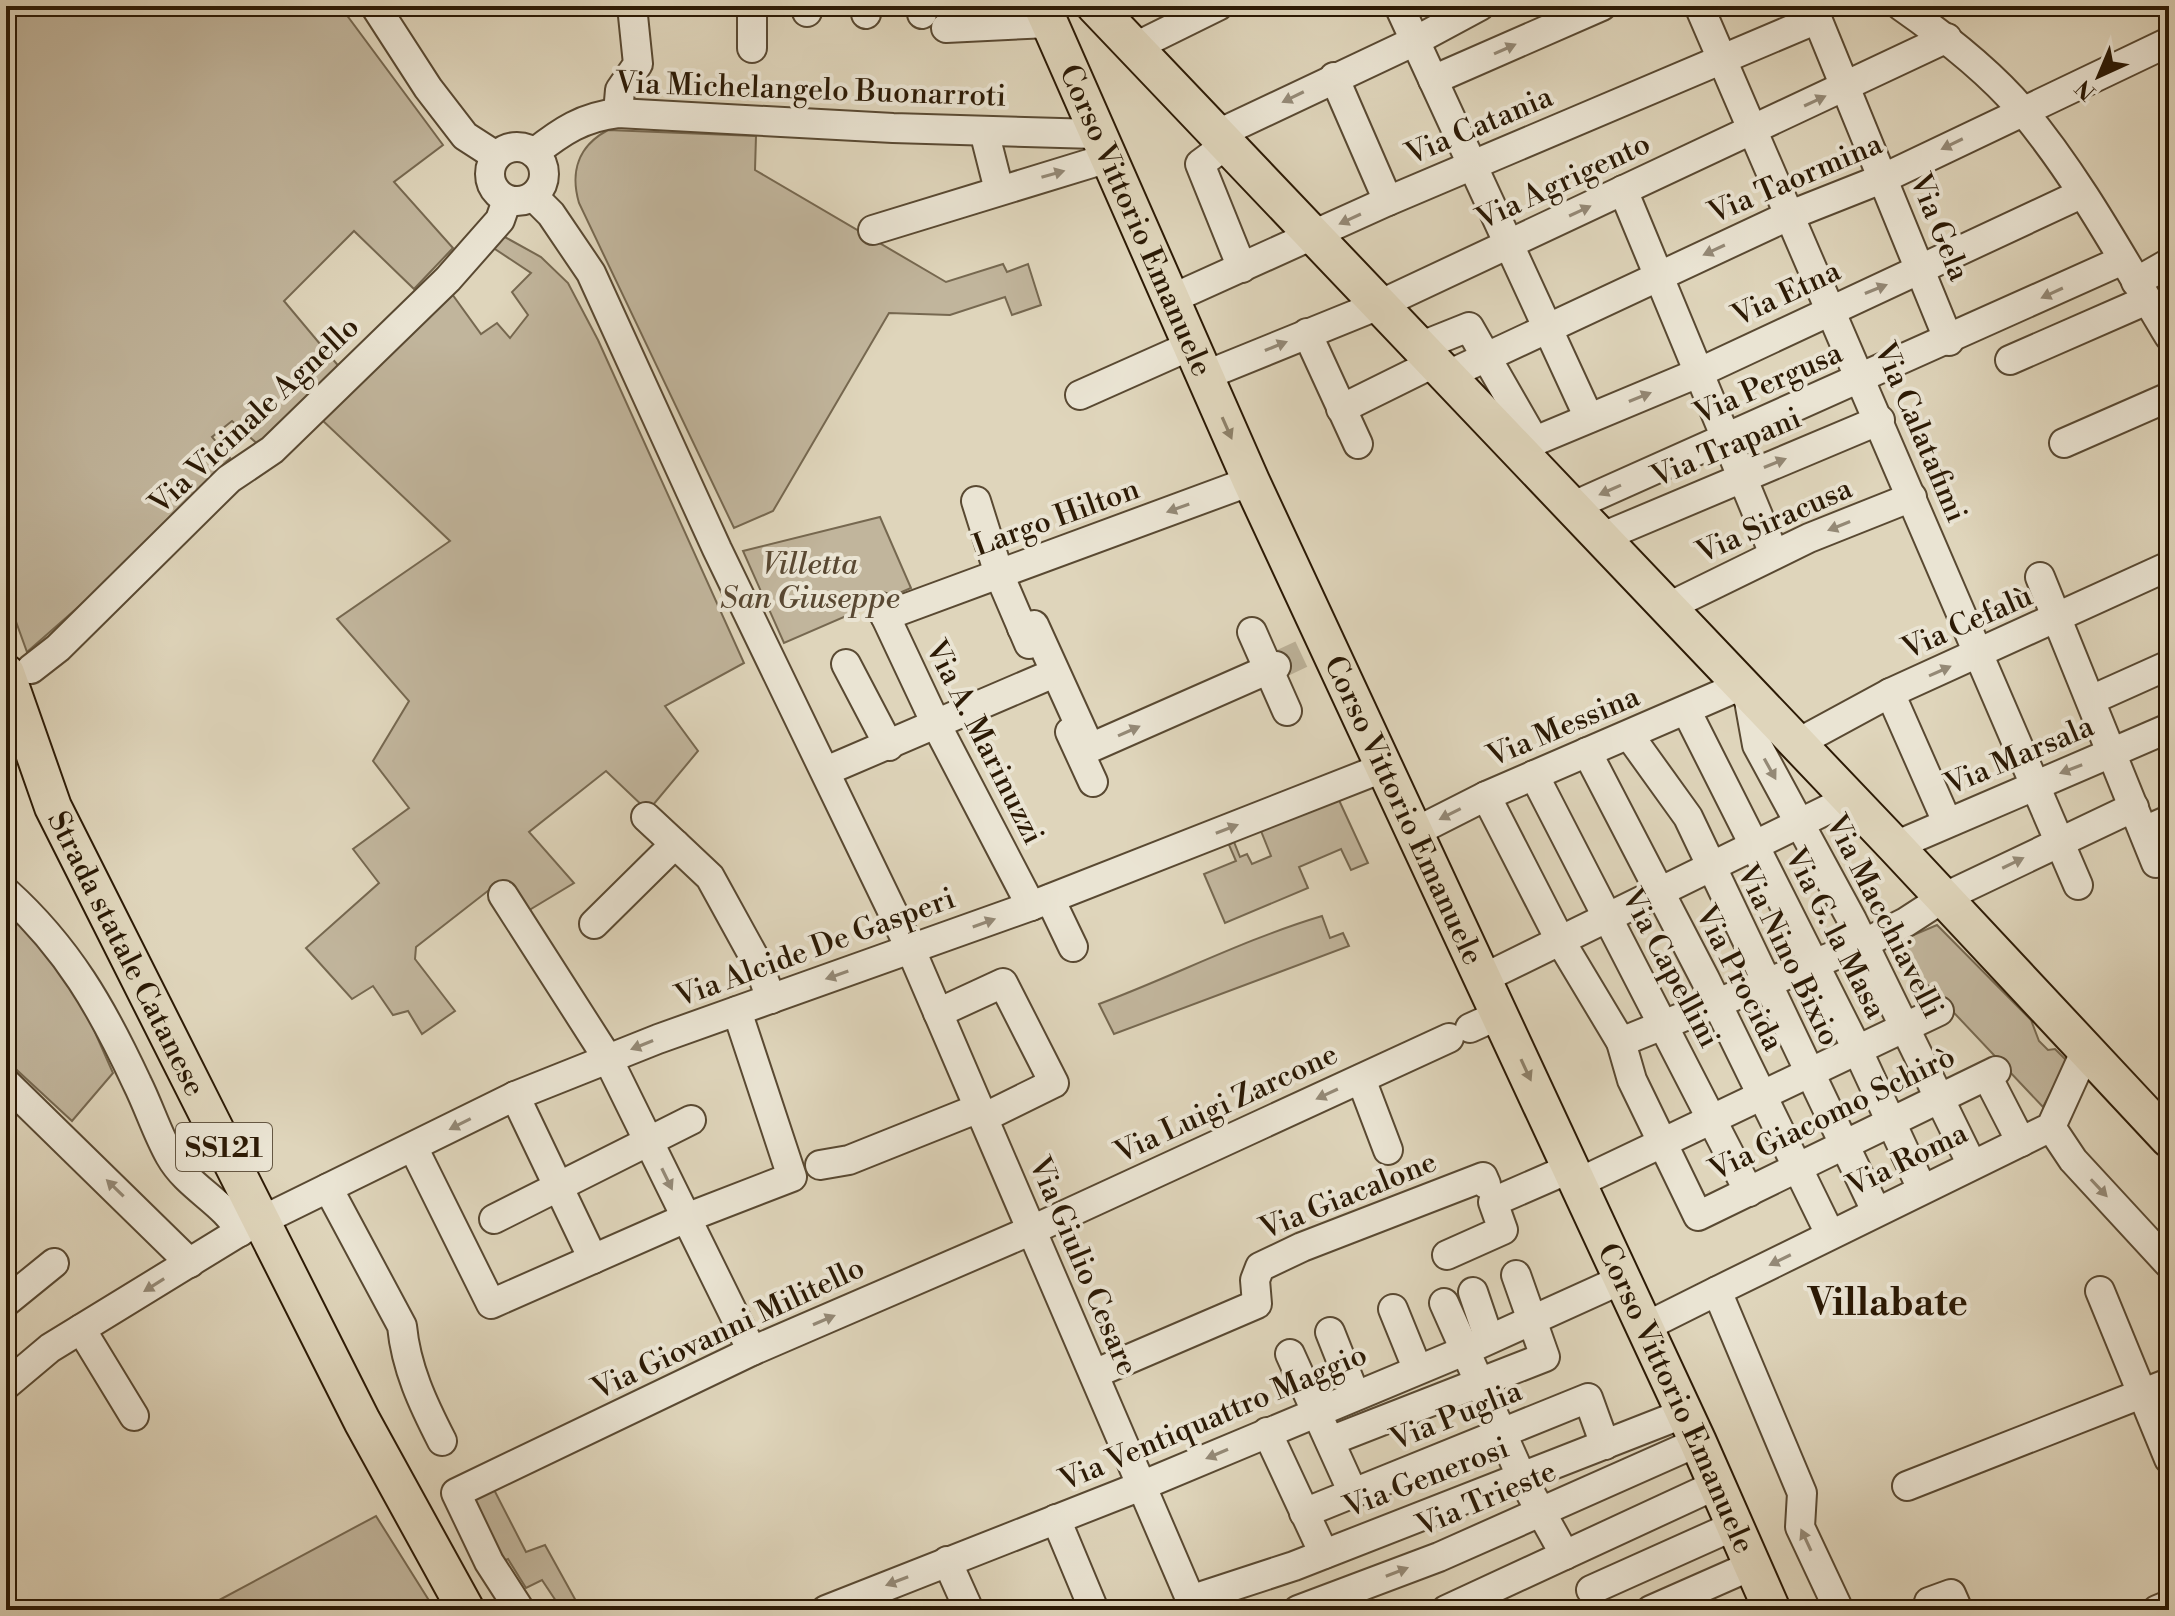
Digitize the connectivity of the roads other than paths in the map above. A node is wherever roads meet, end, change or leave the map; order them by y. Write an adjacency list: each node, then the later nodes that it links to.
1 (375, 6): 31 (street)
2 (632, 6): 25 (street)
3 (752, 6): 19 (street)
4 (1086, 6): 13 (main road)
5 (1095, 6): 18 (main road)
6 (1216, 6): 18 (street)
7 (1399, 6): 16 (street)
8 (1480, 6): 16 (street)
9 (1602, 6): 22 (street, one-way to 9)
10 (1699, 6): 20 (street, Via Calatafimi)
11 (1901, 6): 15 (street)
12 (1815, 13): 20 (street, Via Catania); 23 (street, Via Gela)
13 (1046, 15): 14 (street); 29 (main road, Corso Vittorio Emanuele)
14 (930, 16)
15 (1947, 38): 23 (street, Via Agrigento); 24 (street)
16 (1415, 41): 21 (street); 22 (street)
17 (2169, 42): 24 (street, Via Taormina)
18 (1135, 47): 28 (main road)
19 (752, 48)
20 (1721, 59): 26 (street, Via Calatafimi); 32 (street, Via Catania)
21 (1334, 77): 28 (street, one-way to 28); 38 (street)
22 (1433, 80): 32 (street)
23 (1847, 86): 26 (street, Via Agrigento, one-way to 23); 33 (street, Via Gela)
24 (2021, 110): 33 (street, Via Taormina, one-way to 33); 36 (street)
25 (618, 113): 27 (street, Via Michelangelo Buonarroti); 30 (street, Via Michelangelo Buonarroti)
26 (1752, 130): 35 (street, Via Agrigento); 39 (street, Via Calatafimi)
27 (984, 131): 29 (street, Via Michelangelo Buonarroti); 34 (street)
28 (1222, 139): 41 (main road); 44 (street)
29 (1102, 146): 34 (street, one-way to 29); 48 (main road, Corso Vittorio Emanuele)
30 (534, 153): 31 (street); 37 (street)
31 (496, 156): 37 (street)
32 (1472, 165): 38 (street, Via Catania); 42 (street)
33 (1884, 178): 39 (street, Via Taormina); 45 (street, Via Gela)
34 (999, 190): 40 (street)
35 (1623, 190): 42 (street, Via Agrigento, one-way to 35); 46 (street)
36 (2081, 194): 45 (street, Via Etna); 47 (street)
37 (520, 198): 89 (street, Via Vicinale Agnello); 104 (street, Via Giulio Cesare)
38 (1388, 201): 41 (street, Via Catania, one-way to 41)
39 (1788, 216): 46 (street, Via Taormina, one-way to 46); 50 (street, Via Calatafimi)
40 (873, 230)
41 (1314, 236): 44 (street, Via Catania); 49 (main road)
42 (1509, 243): 49 (street, Via Agrigento); 51 (street)
43 (2169, 263): 47 (street)
44 (1242, 268): 48 (street, Via Catania)
45 (1923, 270): 50 (street, Via Etna, one-way to 45); 54 (street, Via Gela)
46 (1658, 276): 51 (street, Via Taormina); 59 (street)
47 (2135, 281): 53 (street); 54 (street, Via Pergusa, one-way to 54); 56 (street)
48 (1169, 300): 57 (main road, Corso Vittorio Emanuele)
49 (1379, 305): 52 (street, Via Agrigento); 58 (main road)
50 (1831, 308): 59 (street, Via Etna); 60 (street, Via Calatafimi)
51 (1549, 327): 55 (street, Via Taormina); 64 (street)
52 (1307, 333): 57 (street, Via Agrigento, one-way to 52); 63 (street)
53 (2169, 336)
54 (1949, 341): 60 (street, Via Pergusa)
55 (1486, 357): 58 (street, Via Taormina); 58 (street); 69 (street)
56 (2010, 360)
57 (1197, 361): 61 (street, Via Agrigento); 71 (main road, Corso Vittorio Emanuele, one-way to 71)
58 (1433, 362): 63 (street); 69 (main road)
59 (1698, 373): 64 (street, Via Etna, one-way to 59); 66 (street)
60 (1861, 378): 65 (street, Via Calatafimi); 66 (street, Via Pergusa)
61 (1080, 395)
62 (2169, 397): 67 (street)
63 (1341, 409): 68 (street)
64 (1589, 418): 69 (street, Via Etna)
65 (1880, 420): 70 (street, Via Trapani, one-way to 65); 72 (street, Via Calatafimi)
66 (1726, 439): 70 (street); 74 (street, Via Pergusa, one-way to 74)
67 (2064, 443)
68 (1358, 444)
69 (1526, 445): 74 (main road)
70 (1742, 476): 75 (street, Via Trapani); 76 (street)
71 (1251, 481): 78 (street, Largo Hilton, one-way to 78); 103 (main road, Corso Vittorio Emanuele)
72 (1912, 497): 76 (street, Via Siracusa, one-way to 76); 85 (street, Via Calatafimi)
73 (976, 501): 78 (street)
74 (1571, 507): 75 (main road)
75 (1600, 538): 80 (main road)
76 (1774, 554): 80 (street, Via Siracusa)
77 (2169, 566): 82 (street, Via Cefalù)
78 (999, 574): 81 (street, Largo Hilton); 83 (street)
79 (2040, 577): 82 (street)
80 (1666, 608): 91 (main road)
81 (883, 612): 96 (street, Via A. Marinuzzi)
82 (2057, 619): 85 (street, Via Cefalù); 93 (street)
83 (1022, 628): 88 (street, one-way to 88); 90 (street)
84 (1252, 632): 88 (street)
85 (1979, 654): 92 (street, Via Cefalù, one-way to 85); 107 (street, Via Calatafimi)
86 (846, 664): 100 (street)
87 (2169, 665): 93 (street)
88 (1272, 668): 95 (street)
89 (19, 671): 235 (main road, Strada statale Catanese / SS121)
90 (1045, 677): 96 (street); 106 (street)
91 (1744, 690): 94 (street, Via Messina); 99 (main road); 113 (street, Via Macchiavelli, one-way to 113)
92 (1890, 693): 99 (street, Via Cefalù); 112 (street)
93 (2091, 700): 102 (street)
94 (1686, 710): 98 (street, Via Messina); 117 (street, Via G. la Masa)
95 (1287, 711)
96 (937, 726): 100 (street); 126 (street, Via A. Marinuzzi)
97 (2169, 728): 102 (street, Via Marsala)
98 (1629, 735): 101 (street, Via Messina); 120 (street, Via Nino Bixio)
99 (1796, 744): 109 (main road)
100 (889, 746): 104 (street)
101 (1587, 752): 105 (street, Via Messina); 123 (street, Via Procida)
102 (2113, 752): 107 (street, Via Marsala, one-way to 107); 111 (street)
103 (1385, 767): 114 (main road, Corso Vittorio Emanuele); 126 (street, Via Alcide De Gasperi, one-way to 103)
104 (826, 771): 132 (street, Via Giulio Cesare)
105 (1534, 775): 108 (street, Via Messina); 127 (street, Via Capellini)
106 (1093, 782)
107 (2033, 784): 112 (street, Via Marsala); 115 (street, Via Calatafimi)
108 (1486, 796): 114 (street, Via Messina, one-way to 114); 129 (street)
109 (1849, 799): 113 (street); 118 (main road)
110 (646, 817): 116 (street)
111 (2149, 819): 115 (street); 119 (street)
112 (1947, 822): 118 (street, Via Marsala)
113 (1800, 823): 117 (street); 130 (street, Via Macchiavelli)
114 (1415, 832): 134 (main road, Corso Vittorio Emanuele)
115 (2058, 841): 121 (street, Via Calatafimi); 125 (street, one-way to 115)
116 (675, 844): 128 (street); 136 (street)
117 (1753, 846): 120 (street); 133 (street, Via G. la Masa)
118 (1895, 846): 125 (main road)
119 (2156, 863)
120 (1710, 868): 123 (street); 135 (street, Via Nino Bixio)
121 (2078, 885)
122 (6, 892): 184 (street)
123 (1659, 893): 127 (street); 137 (street, Via Procida)
124 (503, 895): 147 (street)
125 (1943, 898): 130 (street); 145 (main road)
126 (1040, 902): 131 (street, Via A. Marinuzzi); 132 (street, Via Alcide De Gasperi, one-way to 126)
127 (1607, 919): 129 (street); 141 (street, Via Capellini)
128 (594, 924)
129 (1561, 942): 134 (street); 144 (street)
130 (1863, 944): 133 (street); 143 (street, Via Macchiavelli)
131 (1073, 947)
132 (911, 950): 136 (street, Via Alcide De Gasperi, one-way to 136); 140 (street, Via Giulio Cesare)
133 (1813, 964): 135 (street); 146 (street, Via G. la Masa)
134 (1484, 978): 142 (main road, Corso Vittorio Emanuele)
135 (1765, 983): 137 (street); 148 (street, Via Nino Bixio)
136 (771, 999): 138 (street, Via Alcide De Gasperi)
137 (1717, 1002): 141 (street); 152 (street, Via Procida)
138 (737, 1011): 147 (street, Via Alcide De Gasperi, one-way to 147); 177 (street)
139 (1939, 1011): 143 (street)
140 (938, 1013): 154 (street, Via Giulio Cesare); 154 (street)
141 (1662, 1025): 144 (street); 156 (street, Via Capellini)
142 (1473, 1027): 149 (street, Via Luigi Zarcone); 169 (main road, Corso Vittorio Emanuele, one-way to 169)
143 (1905, 1028): 146 (street); 153 (street, Via Macchiavelli)
144 (1621, 1042): 161 (street)
145 (2086, 1050): 158 (street); 159 (main road)
146 (1858, 1051): 148 (street); 157 (street, Via G. la Masa)
147 (608, 1059): 151 (street, Via Alcide De Gasperi); 160 (street)
148 (1809, 1074): 152 (street); 163 (street, Via Nino Bixio)
149 (1361, 1079): 165 (street); 179 (street, Via Luigi Zarcone, one-way to 179)
150 (7, 1087): 184 (street, one-way to 150)
151 (515, 1096): 164 (street, Via Alcide De Gasperi, one-way to 164); 170 (street)
152 (1761, 1098): 156 (street); 168 (street, Via Procida)
153 (1941, 1100): 157 (street, Via Giacomo Schirò); 162 (street, Via Giacomo Schirò); 167 (street, Via Macchiavelli)
154 (981, 1113): 166 (street); 179 (street, Via Giulio Cesare)
155 (691, 1120): 160 (street)
156 (1713, 1120): 161 (street); 174 (street, Via Capellini)
157 (1893, 1123): 163 (street, Via Giacomo Schirò); 172 (street, Via G. la Masa)
158 (2051, 1127): 162 (street, Via Roma); 185 (street, one-way to 185)
159 (2169, 1139)
160 (649, 1142): 170 (street); 177 (street, one-way to 177)
161 (1664, 1142): 169 (street); 174 (street, Via Giacomo Schirò)
162 (2021, 1142): 167 (street, Via Roma)
163 (1845, 1146): 168 (street, Via Giacomo Schirò); 175 (street, Via Nino Bixio)
164 (413, 1147): 171 (street, Via Alcide De Gasperi); 182 (street)
165 (1388, 1150)
166 (820, 1165)
167 (1972, 1165): 172 (street, Via Roma)
168 (1798, 1171): 174 (street, Via Giacomo Schirò); 180 (street, Via Procida)
169 (1574, 1176): 173 (street); 187 (main road, Corso Vittorio Emanuele)
170 (558, 1187): 178 (street); 182 (street)
171 (328, 1188): 176 (street, Via Alcide De Gasperi); 213 (street)
172 (1922, 1189): 175 (street, Via Roma)
173 (1488, 1190): 181 (street); 202 (street, Via Giacalone)
174 (1749, 1192)
175 (1876, 1211): 180 (street, Via Roma)
176 (277, 1213)
177 (686, 1218): 182 (street); 199 (street)
178 (494, 1219)
179 (1032, 1230): 199 (street, Via Giovanni Militello, one-way to 179); 202 (street, Via Giulio Cesare)
180 (1830, 1234): 188 (street, Via Roma, one-way to 188)
181 (1447, 1255)
182 (593, 1259)
183 (54, 1263): 191 (street)
184 (190, 1263): 196 (street, one-way to 196)
185 (2169, 1264)
186 (1516, 1275): 194 (street)
187 (1623, 1279): 194 (street, Via Ventiquattro Maggio); 195 (main road, Corso Vittorio Emanuele)
188 (1717, 1291): 195 (street, Via Roma); 243 (street, one-way to 188)
189 (2100, 1291): 206 (street)
190 (1473, 1292): 198 (street)
191 (6, 1302)
192 (1444, 1303): 198 (street)
193 (1393, 1309): 201 (street)
194 (1530, 1320): 198 (street, Via Ventiquattro Maggio); 203 (street)
195 (1645, 1327): 210 (main road, Corso Vittorio Emanuele)
196 (81, 1329): 205 (street); 209 (street)
197 (1330, 1332): 207 (street)
198 (1476, 1345): 201 (street, Via Ventiquattro Maggio); 203 (street)
199 (752, 1351): 236 (street, Via Giovanni Militello)
200 (1290, 1354): 208 (street)
201 (1417, 1368): 207 (street, Via Ventiquattro Maggio)
202 (1094, 1374): 219 (street, Via Giulio Cesare)
203 (1479, 1383): 212 (street); 214 (street)
204 (2169, 1383): 206 (street)
205 (6, 1385)
206 (2143, 1394): 216 (street); 220 (street)
207 (1355, 1395): 208 (street, Via Ventiquattro Maggio)
208 (1316, 1411): 211 (street, Via Ventiquattro Maggio); 214 (street)
209 (134, 1416)
210 (1692, 1428): 215 (street, Via Generosi); 218 (main road, Corso Vittorio Emanuele); 222 (street, Via Trieste)
211 (1267, 1432): 219 (street, Via Ventiquattro Maggio, one-way to 219); 223 (street)
212 (1502, 1433): 215 (street, Via Puglia); 217 (street); 221 (street, Via Puglia)
213 (442, 1441)
214 (1330, 1441): 221 (street)
215 (1605, 1445): 217 (street, Via Generosi)
216 (2169, 1459)
217 (1521, 1476): 222 (street); 226 (street, Via Generosi)
218 (1718, 1484): 225 (main road, Corso Vittorio Emanuele); 227 (street)
219 (1141, 1486): 224 (street, Via Ventiquattro Maggio); 232 (street, Via Giulio Cesare)
220 (1907, 1486)
221 (1353, 1493): 223 (street, Via Puglia)
222 (1542, 1511): 227 (street); 240 (street, Via Trieste, one-way to 222)
223 (1304, 1513): 226 (street)
224 (1056, 1519): 228 (street, Via Ventiquattro Maggio); 239 (street)
225 (1736, 1525): 229 (main road, Corso Vittorio Emanuele); 230 (street)
226 (1324, 1554): 232 (street, Via Generosi)
227 (1569, 1555): 230 (street); 234 (street)
228 (947, 1561): 237 (street, Via Ventiquattro Maggio, one-way to 237); 238 (street)
229 (1753, 1565): 241 (street); 242 (main road, Corso Vittorio Emanuele)
230 (1596, 1600)
231 (1929, 1602): 244 (street)
232 (1193, 1605)
233 (2169, 1605): 245 (street)
234 (1453, 1608)
235 (466, 1610)
236 (520, 1610)
237 (826, 1610)
238 (969, 1610)
239 (1094, 1610)
240 (1298, 1610)
241 (1651, 1610)
242 (1772, 1610)
243 (1839, 1610)
244 (1958, 1610)
245 (2157, 1610)

